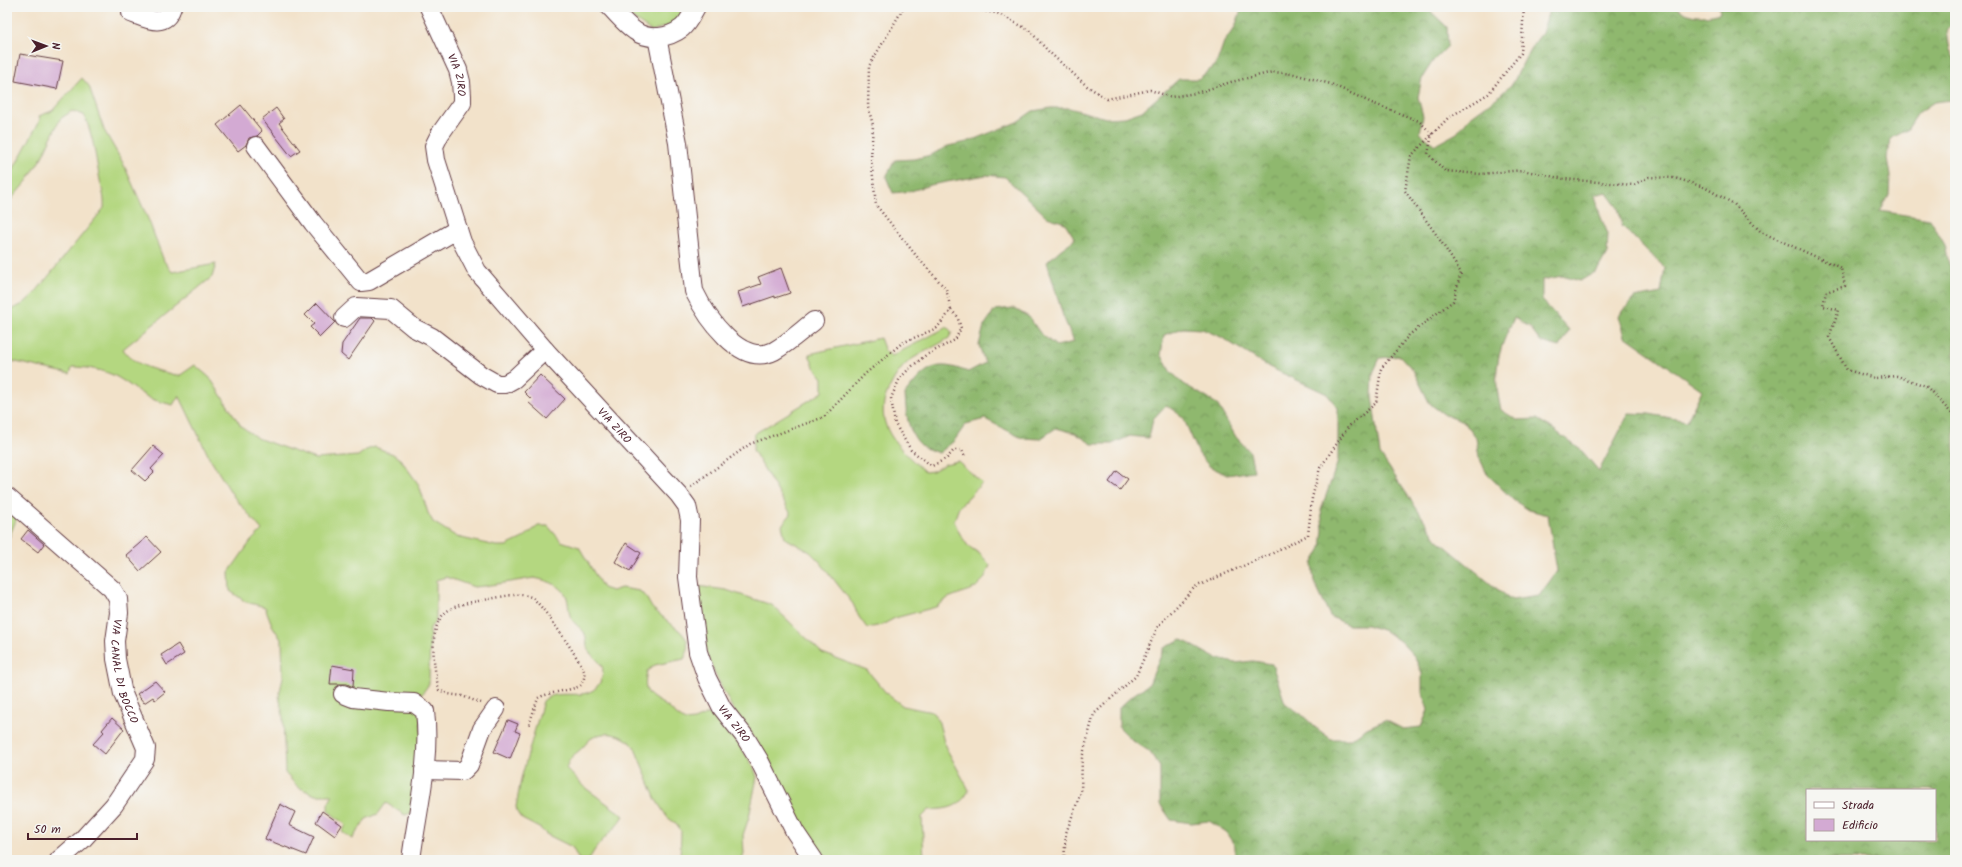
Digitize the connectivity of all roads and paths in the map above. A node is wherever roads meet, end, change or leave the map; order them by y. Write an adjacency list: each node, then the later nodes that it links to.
1 (172, 7): 9 (street)
2 (429, 7): 13 (street, VIA ZIRO)
3 (610, 7): 10 (street)
4 (696, 7): 10 (street)
5 (909, 7): 8 (path)
6 (954, 7): 11 (path)
7 (1524, 7): 11 (path)
8 (903, 8): 14 (path)
9 (129, 9)
10 (657, 37): 16 (street)
11 (1432, 134): 18 (path); 29 (path)
12 (256, 146): 13 (street)
13 (458, 229): 17 (street, VIA ZIRO)
14 (951, 310): 19 (path); 20 (path)
15 (344, 318): 17 (street)
16 (814, 321)
17 (545, 350): 20 (street, VIA ZIRO)
18 (1955, 417)
19 (965, 457)
20 (679, 495): 28 (street, VIA ZIRO)
21 (7, 497): 26 (street, VIA CANAL DI BOCCO)
22 (343, 694): 25 (street)
23 (496, 709): 24 (path); 25 (street)
24 (529, 725)
25 (424, 770): 27 (street)
26 (59, 860)
27 (411, 860)
28 (814, 860)
29 (1064, 860)

